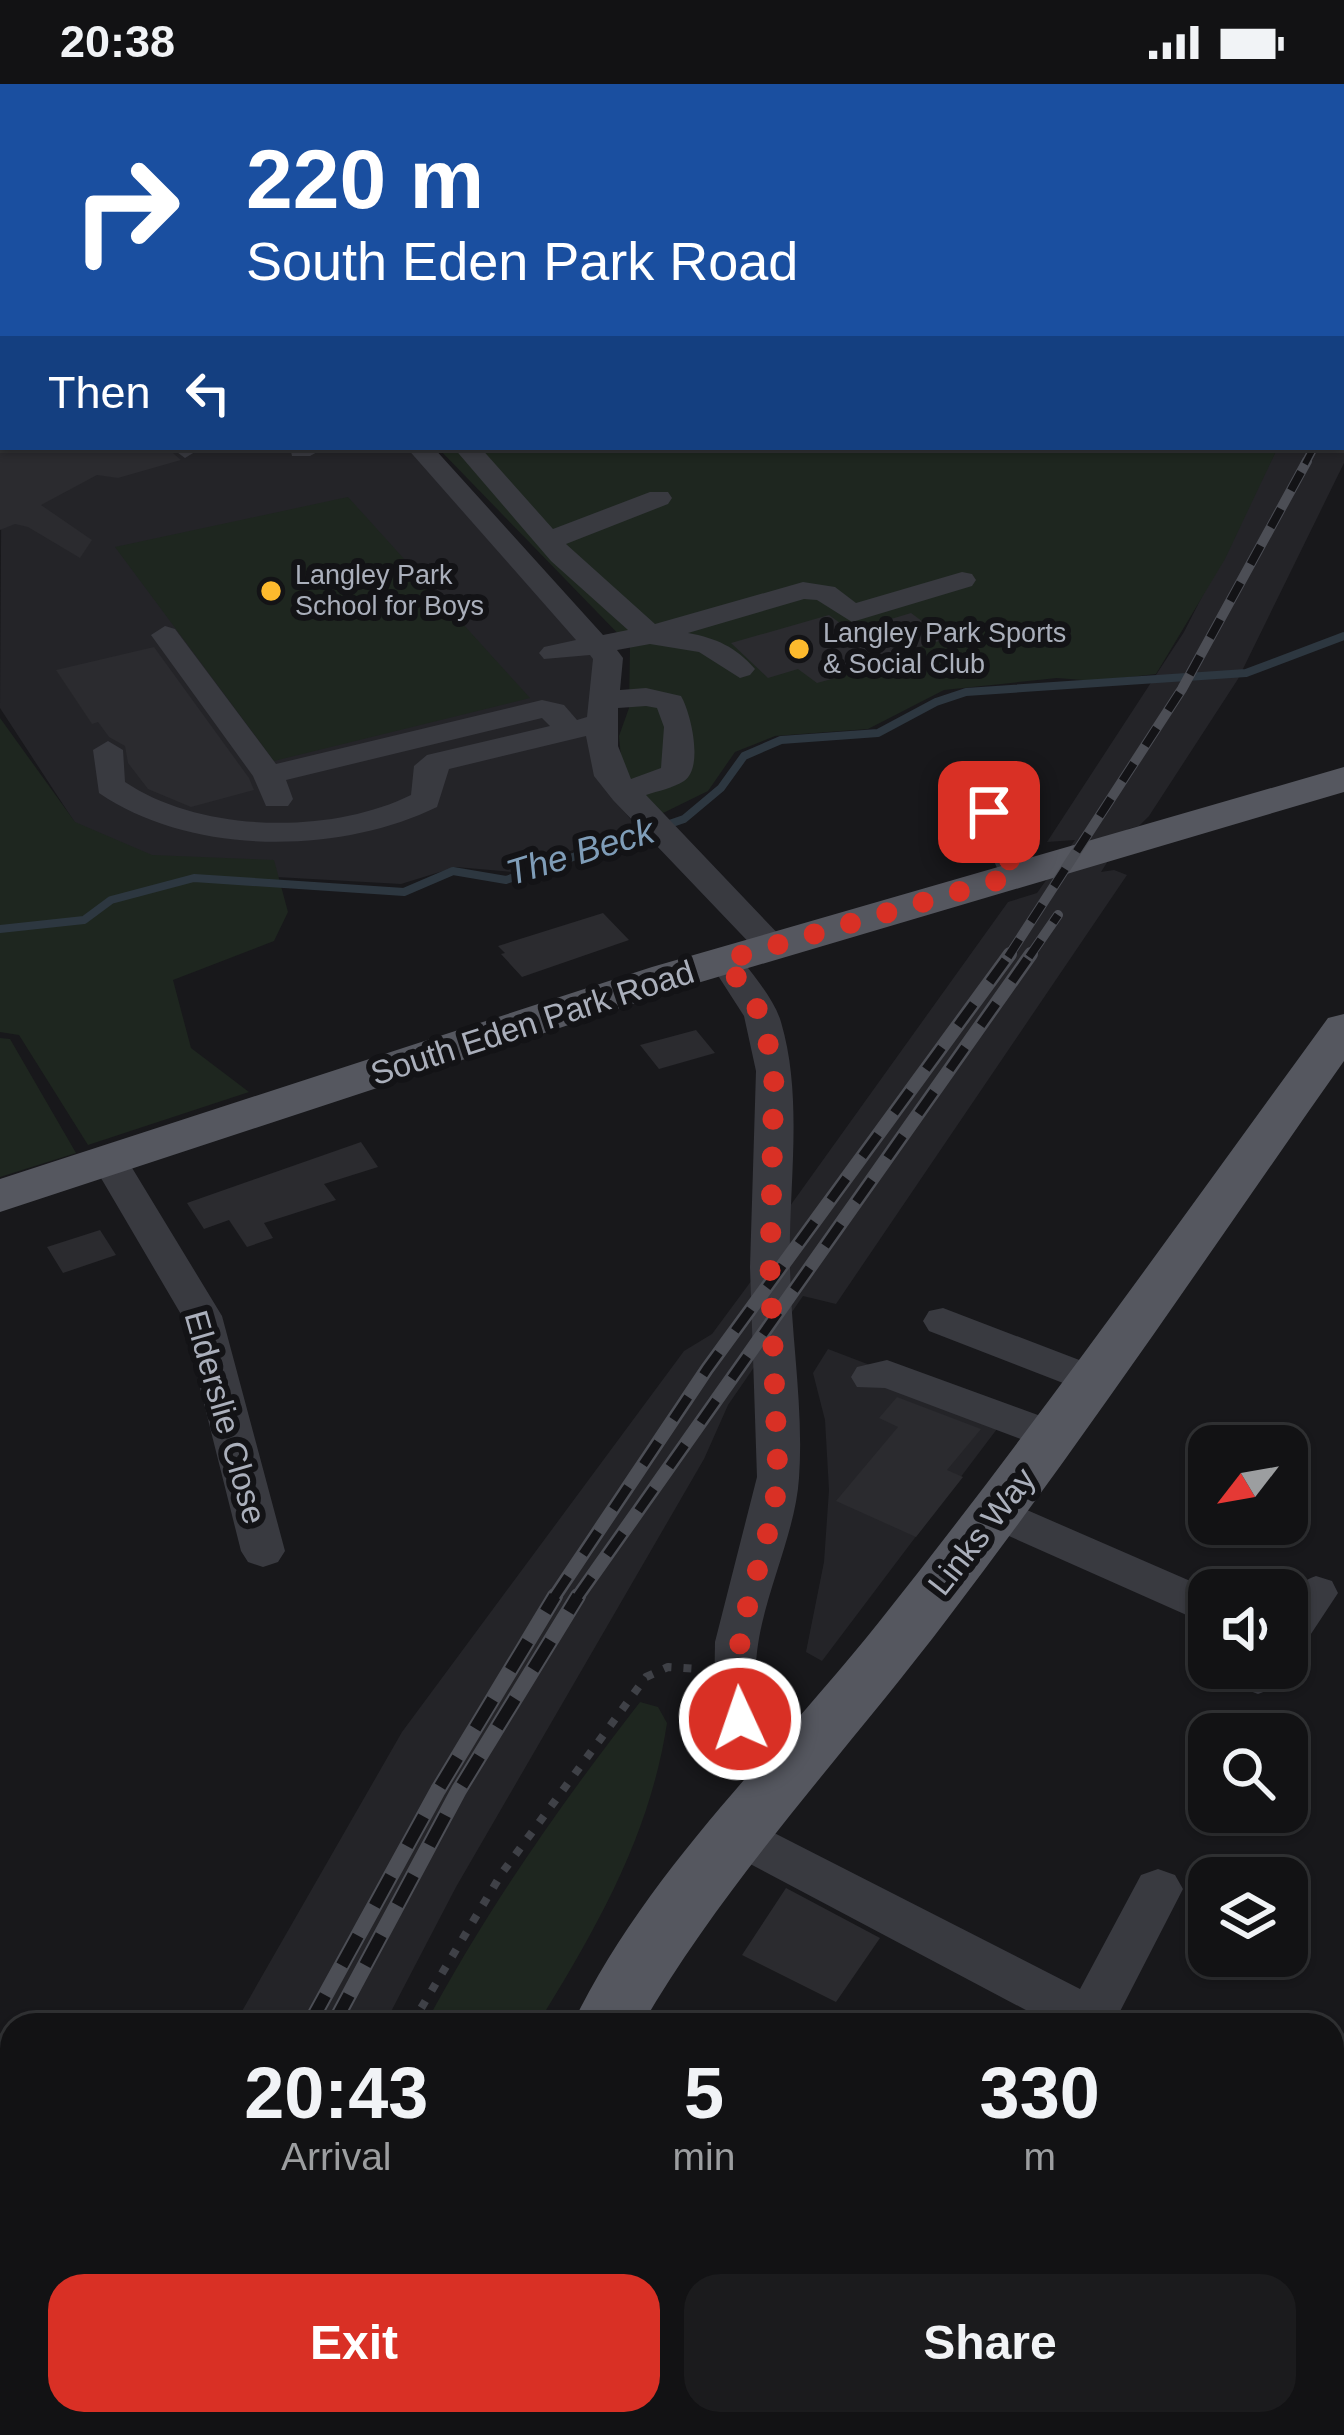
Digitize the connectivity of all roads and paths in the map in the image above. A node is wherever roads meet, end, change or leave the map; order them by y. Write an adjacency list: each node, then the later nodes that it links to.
1 (422, 450): 8 (street)
2 (469, 450): 4 (street)
3 (659, 498): 4 (street)
4 (548, 541): 6 (street)
5 (962, 580): 6 (street)
6 (650, 634): 8 (street); 10 (street)
7 (165, 635): 13 (street)
8 (598, 642): 9 (street); 11 (street)
9 (554, 653)
10 (740, 670)
11 (593, 718): 13 (street); 15 (street); 15 (street); 17 (street)
12 (108, 750): 17 (street)
13 (268, 775): 17 (street)
14 (1344, 779): 18 (main road, South Eden Park Road)
15 (633, 802): 19 (street)
16 (989, 812): 18 (street)
17 (282, 828)
18 (1016, 875): 19 (main road, South Eden Park Road)
19 (772, 946): 20 (main road, South Eden Park Road)
20 (725, 960): 22 (main road, South Eden Park Road); 33 (street)
21 (1344, 1028): 26 (main road, Links Way)
22 (110, 1161): 23 (main road, South Eden Park Road); 29 (street, Elderslie Close)
23 (0, 1196)
24 (943, 1321): 26 (street)
25 (871, 1376): 27 (street)
26 (1094, 1381): 27 (main road, Links Way)
27 (1053, 1436): 28 (main road, Links Way)
28 (997, 1513): 31 (street); 34 (main road, Links Way)
29 (263, 1552)
30 (1316, 1594): 32 (street)
31 (1188, 1599)
32 (1308, 1605)
33 (736, 1671): 34 (street); 37 (path)
34 (789, 1772): 35 (main road, Links Way)
35 (735, 1833): 38 (main road, Links Way); 39 (street)
36 (1159, 1889): 40 (street)
37 (418, 2013)
38 (613, 2013)
39 (1072, 2013)
40 (1094, 2013)

